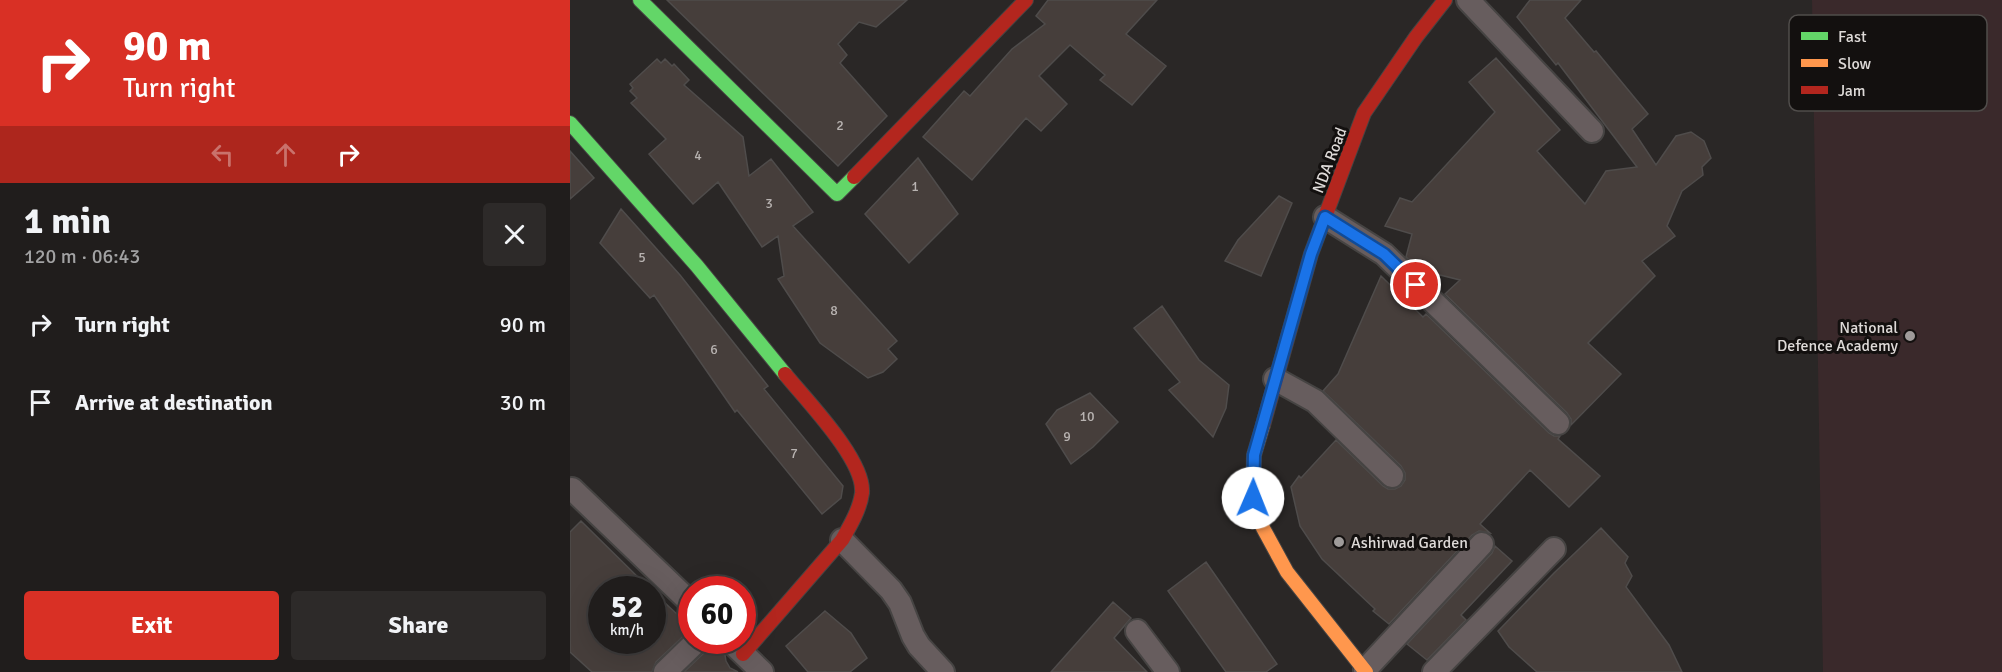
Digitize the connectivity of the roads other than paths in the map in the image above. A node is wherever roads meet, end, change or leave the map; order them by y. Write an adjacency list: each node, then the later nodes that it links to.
1 (640, 0): 2 (street)
2 (1026, 0)
3 (1445, 0): 7 (street, NDA Road)
4 (1468, 0): 6 (street)
5 (570, 123): 12 (street)
6 (1592, 131)
7 (1325, 217): 8 (street, NDA Road); 9 (street)
8 (1275, 379): 10 (street); 20 (street, NDA Road)
9 (1558, 423)
10 (1392, 476)
11 (572, 489): 15 (street)
12 (842, 540): 16 (street); 23 (street)
13 (1482, 544): 20 (street)
14 (1554, 549): 25 (street)
15 (678, 591)
16 (756, 627)
17 (1137, 631): 24 (street)
18 (684, 654): 21 (street)
19 (743, 654): 22 (street)
20 (1365, 671)
21 (665, 672)
22 (762, 672)
23 (943, 672)
24 (1168, 672)
25 (1434, 672)

